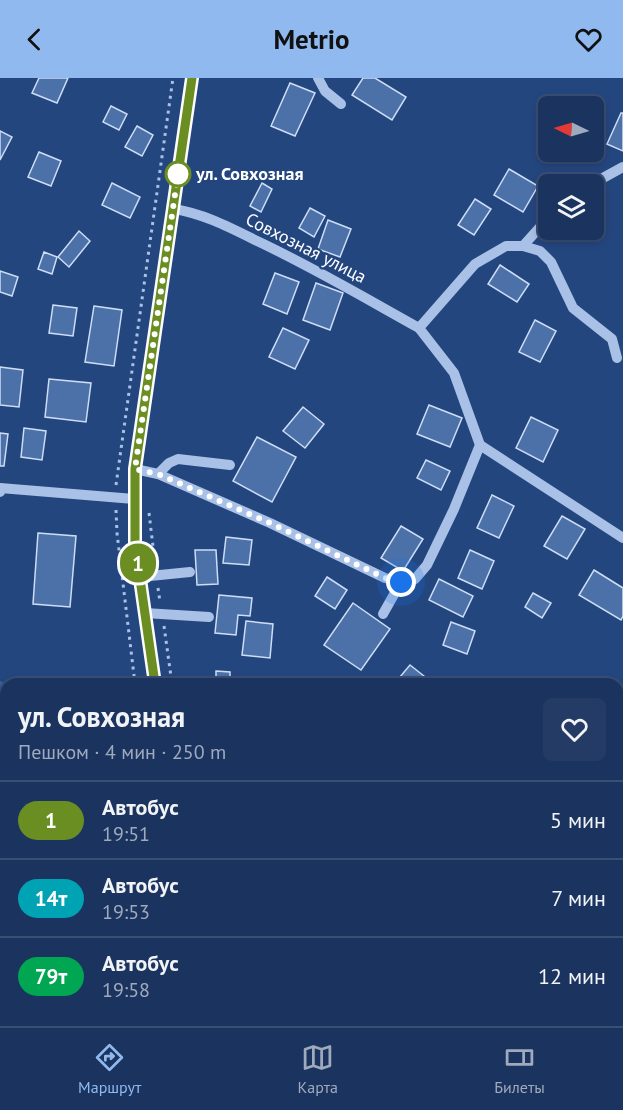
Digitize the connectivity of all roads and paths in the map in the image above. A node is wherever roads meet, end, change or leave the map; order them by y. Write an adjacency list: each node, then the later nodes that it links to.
1 (192, 78): 6 (street)
2 (318, 78): 3 (street)
3 (340, 104)
4 (623, 167): 5 (street)
5 (604, 177)
6 (173, 209): 9 (street, Совхозная улица); 13 (street)
7 (538, 229): 8 (street)
8 (523, 246): 9 (street); 10 (street)
9 (419, 328): 11 (street, Совхозная улица)
10 (617, 358)
11 (480, 445): 18 (street); 22 (street)
12 (230, 465): 14 (street)
13 (135, 469): 14 (street); 16 (street)
14 (158, 474): 22 (street)
15 (0, 489): 16 (street)
16 (134, 499): 21 (street)
17 (149, 512): 20 (path)
18 (623, 538)
19 (190, 572): 20 (street)
20 (157, 575): 21 (street); 24 (path)
21 (140, 577): 23 (street)
22 (401, 582): 25 (street)
23 (145, 613): 24 (street); 27 (street)
24 (162, 614): 26 (street); 28 (path)
25 (383, 614)
26 (209, 616)
27 (155, 678)
28 (171, 678)

